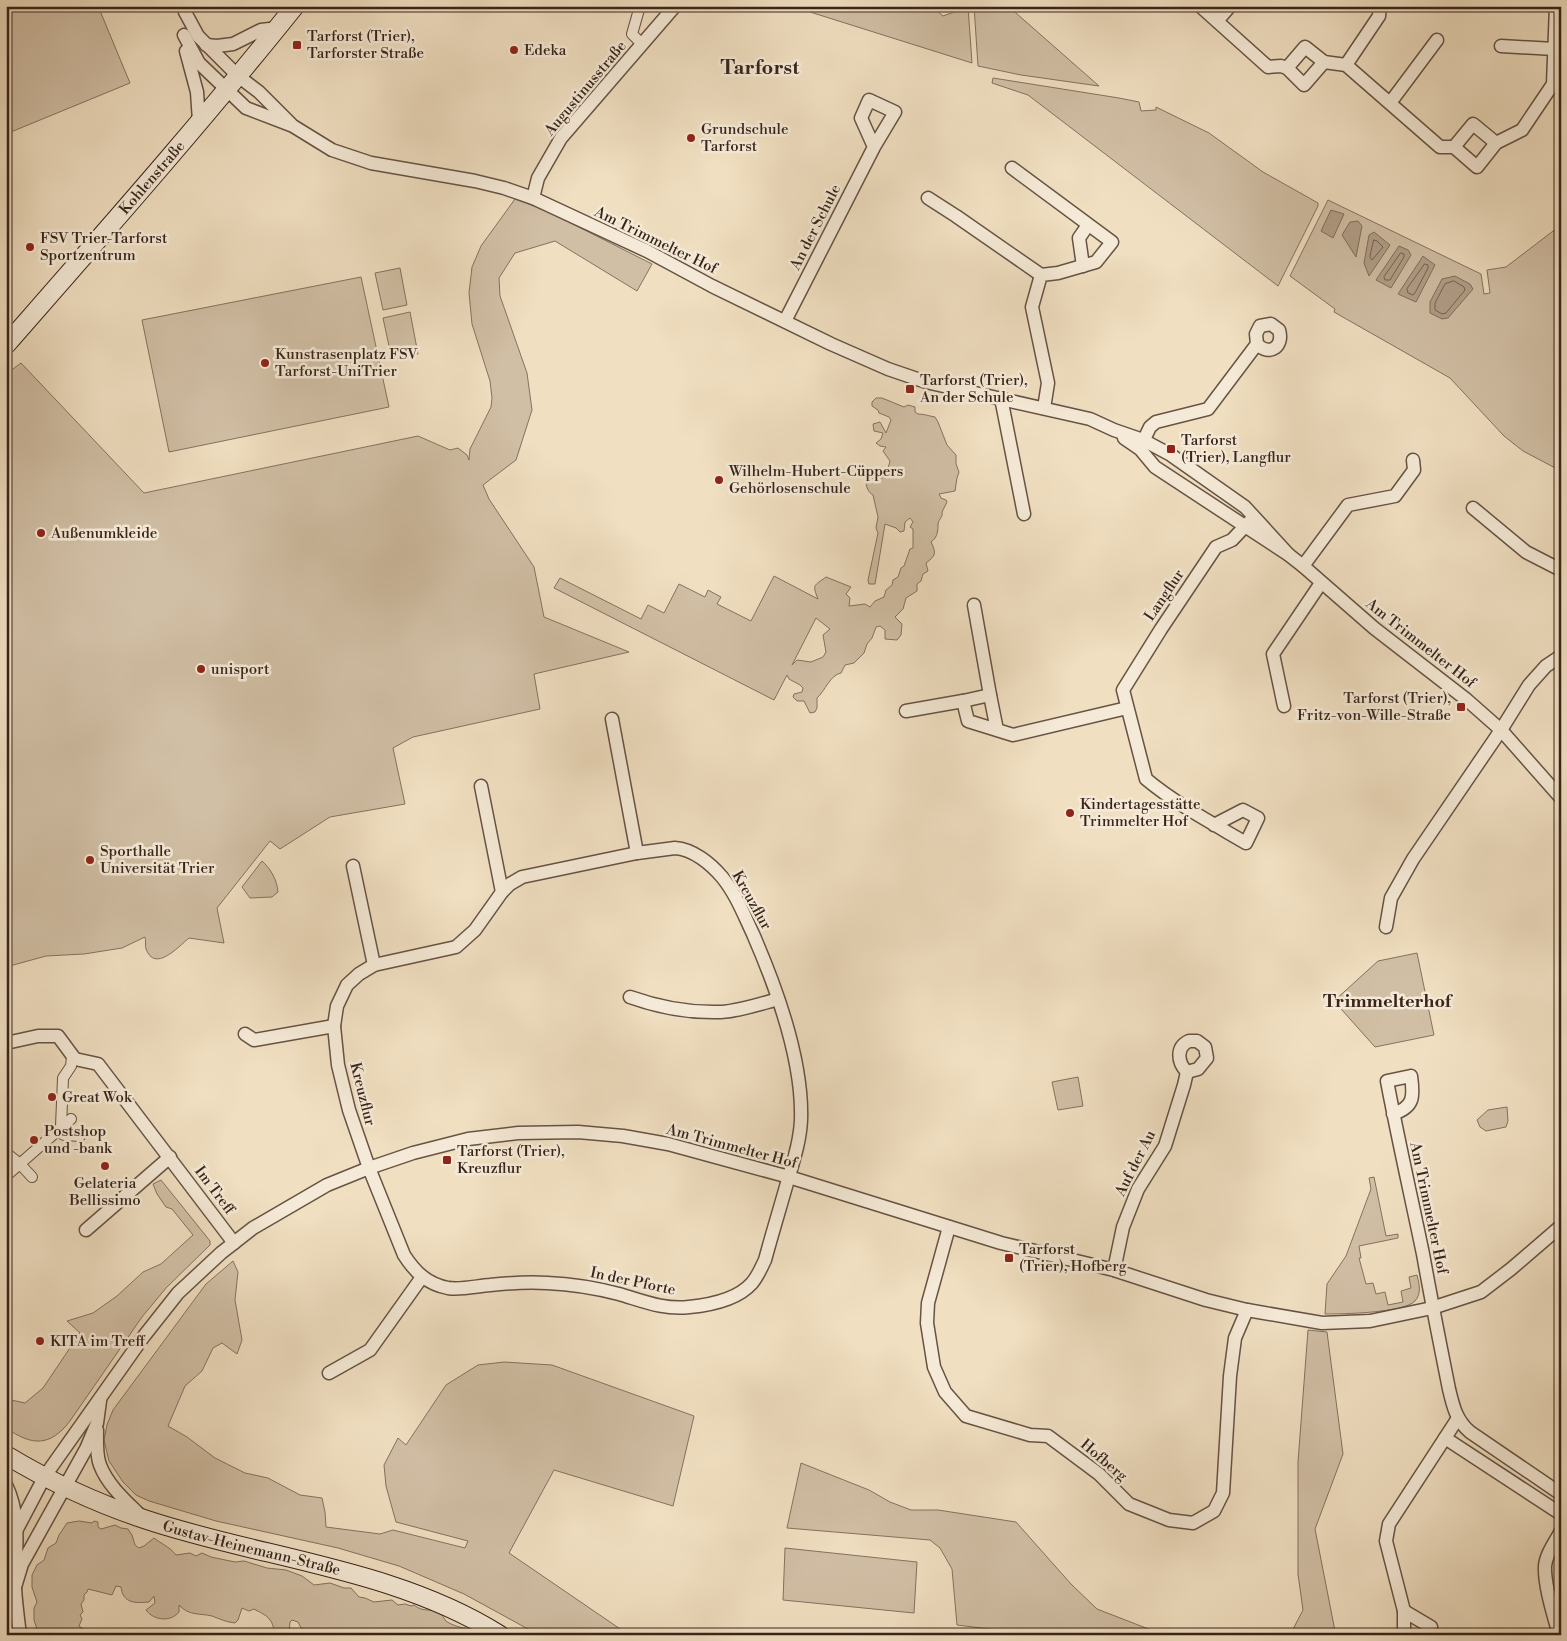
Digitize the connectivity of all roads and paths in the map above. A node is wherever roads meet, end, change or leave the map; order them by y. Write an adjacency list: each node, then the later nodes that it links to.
1 (296, 6): 10 (main road, Kohlenstraße)
2 (640, 6): 13 (street)
3 (675, 6): 13 (street, Augustinusstraße)
4 (1200, 6): 9 (street)
5 (1230, 6): 9 (street)
6 (1380, 6): 18 (street)
7 (1556, 6): 16 (street)
8 (185, 9): 11 (street); 14 (street, Am Trimmelter Hof)
9 (1217, 21): 19 (street)
10 (278, 28): 14 (street); 20 (main road, Kohlenstraße)
11 (184, 36): 21 (street, Am Trimmelter Hof); 23 (street)
12 (1437, 40): 22 (street)
13 (642, 44): 29 (street, Augustinusstraße)
14 (206, 45): 20 (street, Am Trimmelter Hof)
15 (1501, 46): 16 (street)
16 (1554, 49): 25 (street)
17 (1324, 62): 18 (street); 19 (street); 19 (street)
18 (1346, 65): 22 (street)
19 (1287, 68)
20 (238, 76): 21 (main road, Kohlenstraße); 24 (street, Am Trimmelter Hof)
21 (226, 90): 23 (main road, Kohlenstraße); 24 (street, Am Trimmelter Hof)
22 (1390, 103): 27 (street)
23 (199, 121): 36 (main road, Kohlenstraße)
24 (293, 126): 29 (street, Am Trimmelter Hof)
25 (1496, 143): 27 (street); 27 (street)
26 (874, 147): 34 (street, An der Schule)
27 (1454, 147)
28 (1012, 168): 31 (street)
29 (533, 198): 34 (street, Am Trimmelter Hof)
30 (928, 198): 33 (street)
31 (1088, 225): 32 (street); 32 (street)
32 (1083, 266): 33 (street)
33 (1041, 275): 38 (street)
34 (785, 322): 37 (street, Am Trimmelter Hof)
35 (1257, 344): 39 (street)
36 (6, 345)
37 (1001, 398): 38 (street, Am Trimmelter Hof); 42 (street)
38 (1044, 408): 39 (street, Am Trimmelter Hof)
39 (1142, 445): 43 (street, Am Trimmelter Hof); 44 (street, Am Trimmelter Hof)
40 (1413, 460): 46 (street)
41 (1472, 508): 47 (street)
42 (1024, 514)
43 (1254, 516): 44 (street, Langflur); 45 (street, Am Trimmelter Hof)
44 (1246, 526): 45 (street, Am Trimmelter Hof); 54 (street, Langflur)
45 (1289, 554): 46 (street, Am Trimmelter Hof)
46 (1304, 566): 48 (street, Am Trimmelter Hof)
47 (1561, 570)
48 (1321, 583): 53 (street); 58 (street, Am Trimmelter Hof)
49 (974, 605): 51 (street)
50 (1561, 656): 58 (street)
51 (990, 695): 52 (street); 57 (street)
52 (963, 701): 55 (street); 57 (street)
53 (1284, 706)
54 (1127, 708): 57 (street); 61 (street, Langflur)
55 (906, 711)
56 (612, 719): 62 (street)
57 (997, 730)
58 (1501, 730): 60 (street, Am Trimmelter Hof); 65 (street)
59 (481, 786): 64 (street)
60 (1561, 798)
61 (1214, 825)
62 (637, 853): 64 (street, Kreuzflur); 68 (street, Kreuzflur)
63 (353, 866): 66 (street)
64 (502, 892): 66 (street, Kreuzflur)
65 (1386, 927)
66 (374, 965): 69 (street, Kreuzflur)
67 (630, 997): 68 (street)
68 (778, 999): 84 (street, Kreuzflur)
69 (334, 1026): 70 (street); 81 (street, Kreuzflur)
70 (245, 1034)
71 (6, 1043): 72 (street)
72 (72, 1057): 76 (street); 79 (street, Im Treff)
73 (1187, 1072): 89 (street, Auf der Au)
74 (1393, 1114): 91 (street, Am Trimmelter Hof)
75 (71, 1119): 76 (street)
76 (59, 1128): 77 (street); 80 (street)
77 (80, 1136)
78 (6, 1153): 80 (street)
79 (170, 1158): 87 (street); 88 (street, Im Treff)
80 (20, 1164): 82 (street); 83 (street)
81 (368, 1168): 84 (street, Am Trimmelter Hof); 88 (street, Am Trimmelter Hof); 90 (street, In der Pforte)
82 (6, 1176)
83 (32, 1177)
84 (789, 1177): 86 (street, Am Trimmelter Hof); 90 (street, In der Pforte)
85 (1561, 1226): 91 (street, Am Trimmelter Hof)
86 (949, 1227): 89 (street, Am Trimmelter Hof); 92 (street, Hofberg)
87 (86, 1230)
88 (234, 1243): 94 (street, Am Trimmelter Hof)
89 (1114, 1270): 92 (street, Am Trimmelter Hof)
90 (422, 1277): 93 (street)
91 (1432, 1308): 92 (street, Am Trimmelter Hof); 95 (street)
92 (1246, 1310)
93 (329, 1373)
94 (101, 1398): 96 (street, Am Trimmelter Hof); 99 (street, Am Trimmelter Hof)
95 (1458, 1418): 97 (street); 102 (street)
96 (97, 1423): 101 (street, Am Trimmelter Hof); 104 (street, Am Trimmelter Hof)
97 (1445, 1438): 103 (street); 108 (street)
98 (6, 1455): 99 (main road, Gustav-Heinemann-Straße)
99 (45, 1476): 101 (main road, Gustav-Heinemann-Straße); 105 (street, Am Trimmelter Hof)
100 (6, 1485): 105 (street)
101 (65, 1486): 104 (main road, Gustav-Heinemann-Straße); 107 (street, Am Trimmelter Hof)
102 (1561, 1494)
103 (1561, 1514)
104 (144, 1519): 110 (main road, Gustav-Heinemann-Straße)
105 (16, 1531): 107 (street)
106 (1561, 1531): 113 (street)
107 (15, 1587): 109 (street)
108 (1404, 1611): 111 (street); 112 (street)
109 (20, 1635)
110 (500, 1635)
111 (1404, 1635)
112 (1427, 1635)
113 (1559, 1635)

